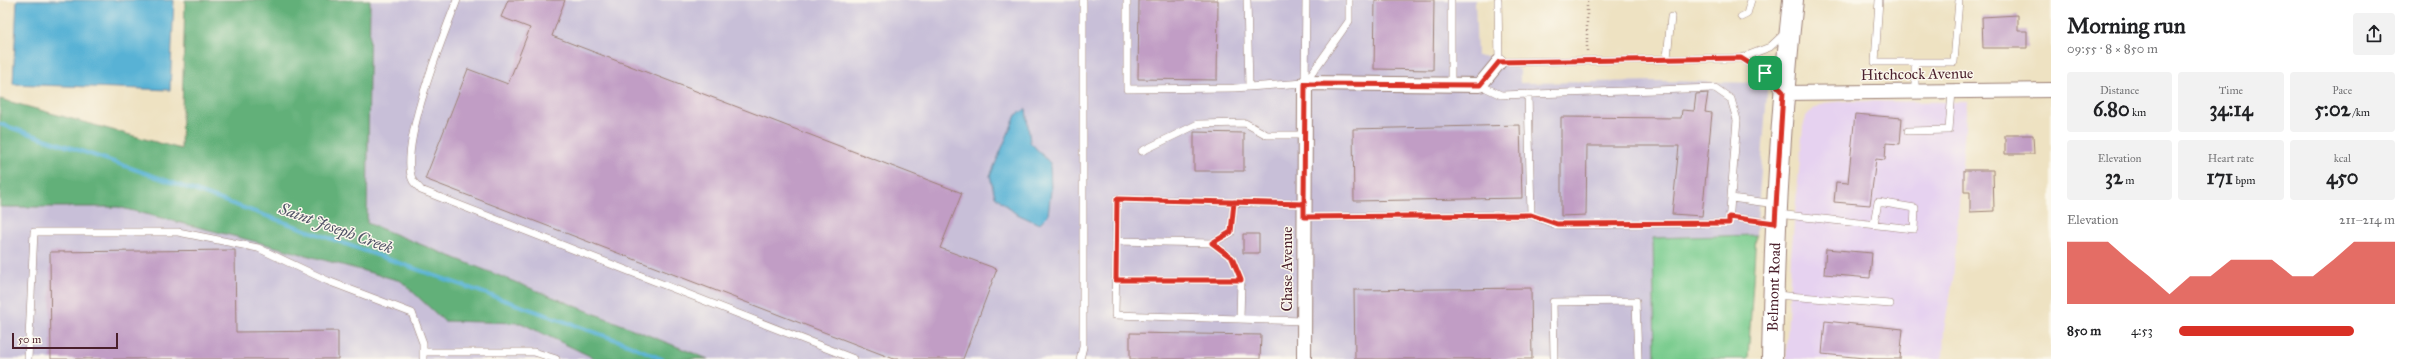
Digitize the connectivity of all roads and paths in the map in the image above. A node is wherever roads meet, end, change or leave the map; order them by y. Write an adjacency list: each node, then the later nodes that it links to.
1 (457, 0): 52 (lane)
2 (1083, 0): 53 (lane)
3 (1127, 0): 25 (lane)
4 (1248, 0): 25 (lane)
5 (1306, 0): 22 (lane)
6 (1349, 0): 22 (lane)
7 (1450, 0): 23 (lane)
8 (1498, 0): 20 (lane)
9 (1587, 0): 19 (path)
10 (1751, 0): 15 (lane)
11 (1793, 0): 16 (main road, Belmont Road)
12 (1879, 0): 21 (lane)
13 (1959, 0): 21 (lane)
14 (1671, 17): 17 (lane)
15 (1741, 17)
16 (1790, 26): 18 (lane); 29 (main road, Belmont Road)
17 (1667, 58): 18 (lane); 19 (lane)
18 (1741, 58): 29 (lane)
19 (1587, 60): 20 (lane)
20 (1499, 62): 24 (street)
21 (1915, 62): 27 (lane)
22 (1305, 84): 23 (street); 25 (lane); 32 (street, Chase Avenue)
23 (1450, 85): 24 (street)
24 (1480, 85): 30 (lane)
25 (1249, 87)
26 (2051, 90): 28 (street, Hitchcock Avenue)
27 (1915, 91): 28 (street, Hitchcock Avenue); 29 (street, Hitchcock Avenue)
28 (1952, 91): 31 (lane)
29 (1783, 92): 37 (main road, Belmont Road)
30 (1528, 94): 34 (lane); 38 (lane)
31 (1908, 131)
32 (1305, 135): 33 (lane); 36 (street, Chase Avenue)
33 (1142, 151)
34 (1731, 198): 37 (lane); 39 (lane)
35 (1234, 202): 36 (lane); 41 (lane); 42 (lane)
36 (1304, 210): 38 (lane); 48 (street, Chase Avenue)
37 (1775, 213): 39 (lane); 40 (lane); 45 (main road, Belmont Road)
38 (1531, 215): 39 (lane)
39 (1729, 217)
40 (1874, 224): 40 (lane)
41 (1116, 241): 42 (lane); 43 (lane)
42 (1212, 243): 44 (lane)
43 (1116, 280): 44 (lane); 47 (lane)
44 (1241, 280): 47 (lane)
45 (1773, 295): 46 (lane); 57 (main road, Belmont Road)
46 (1890, 304)
47 (1240, 319): 48 (lane)
48 (1304, 321): 54 (street, Chase Avenue)
49 (423, 355): 50 (lane); 51 (lane)
50 (28, 359)
51 (556, 359)
52 (854, 359)
53 (1080, 359)
54 (1304, 359)
55 (1554, 359): 56 (lane)
56 (1638, 359)
57 (1772, 359)

